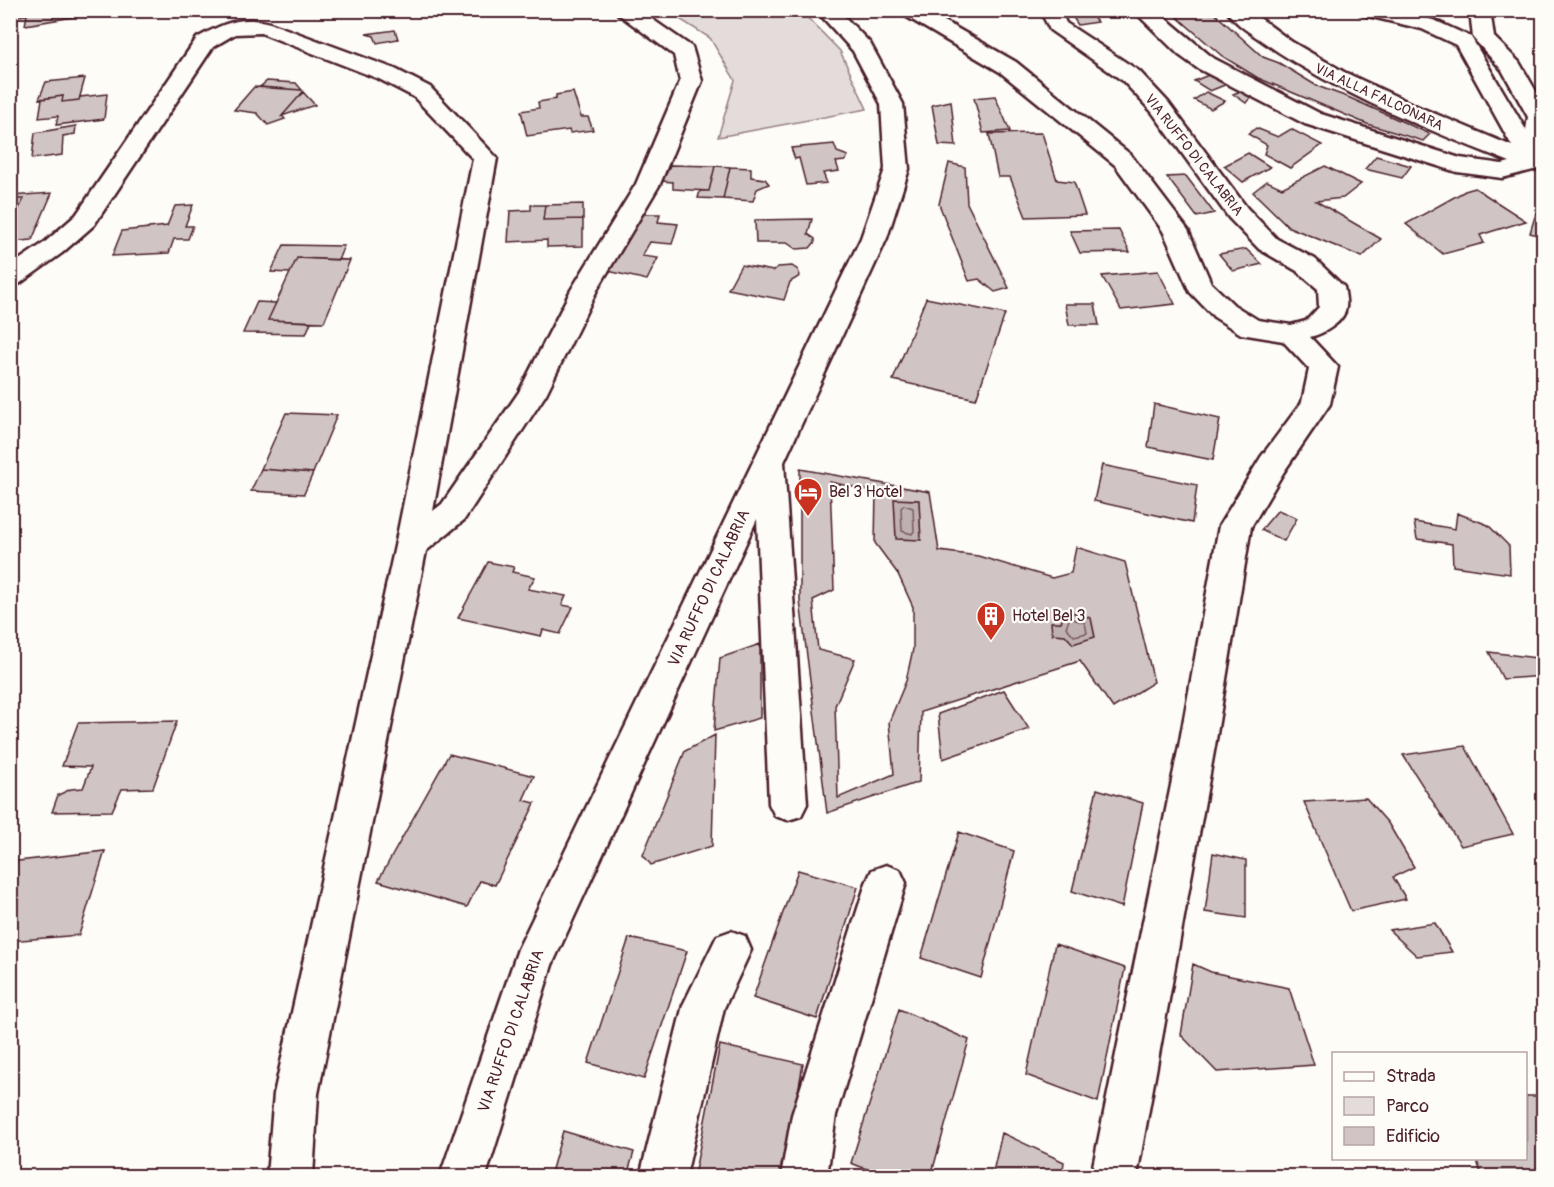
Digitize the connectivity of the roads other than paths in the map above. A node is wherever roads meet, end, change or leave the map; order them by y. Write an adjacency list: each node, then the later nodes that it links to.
1 (623, 10): 13 (street)
2 (826, 10): 12 (street, VIA RUFFO DI CALABRIA)
3 (909, 10): 11 (street, VIA RUFFO DI CALABRIA)
4 (1050, 10): 11 (street, VIA RUFFO DI CALABRIA)
5 (1143, 10): 9 (street)
6 (1236, 10): 9 (street, VIA ALLA FALCONARA)
7 (1367, 10): 9 (street)
8 (1480, 10): 9 (street)
9 (1538, 165)
10 (10, 278): 13 (street)
11 (1291, 334): 21 (street)
12 (770, 459): 14 (street); 18 (street, VIA RUFFO DI CALABRIA)
13 (411, 546): 17 (street)
14 (788, 804)
15 (886, 883): 20 (street)
16 (731, 950): 19 (street)
17 (290, 1176)
18 (463, 1176)
19 (663, 1176)
20 (804, 1176)
21 (1114, 1176)

